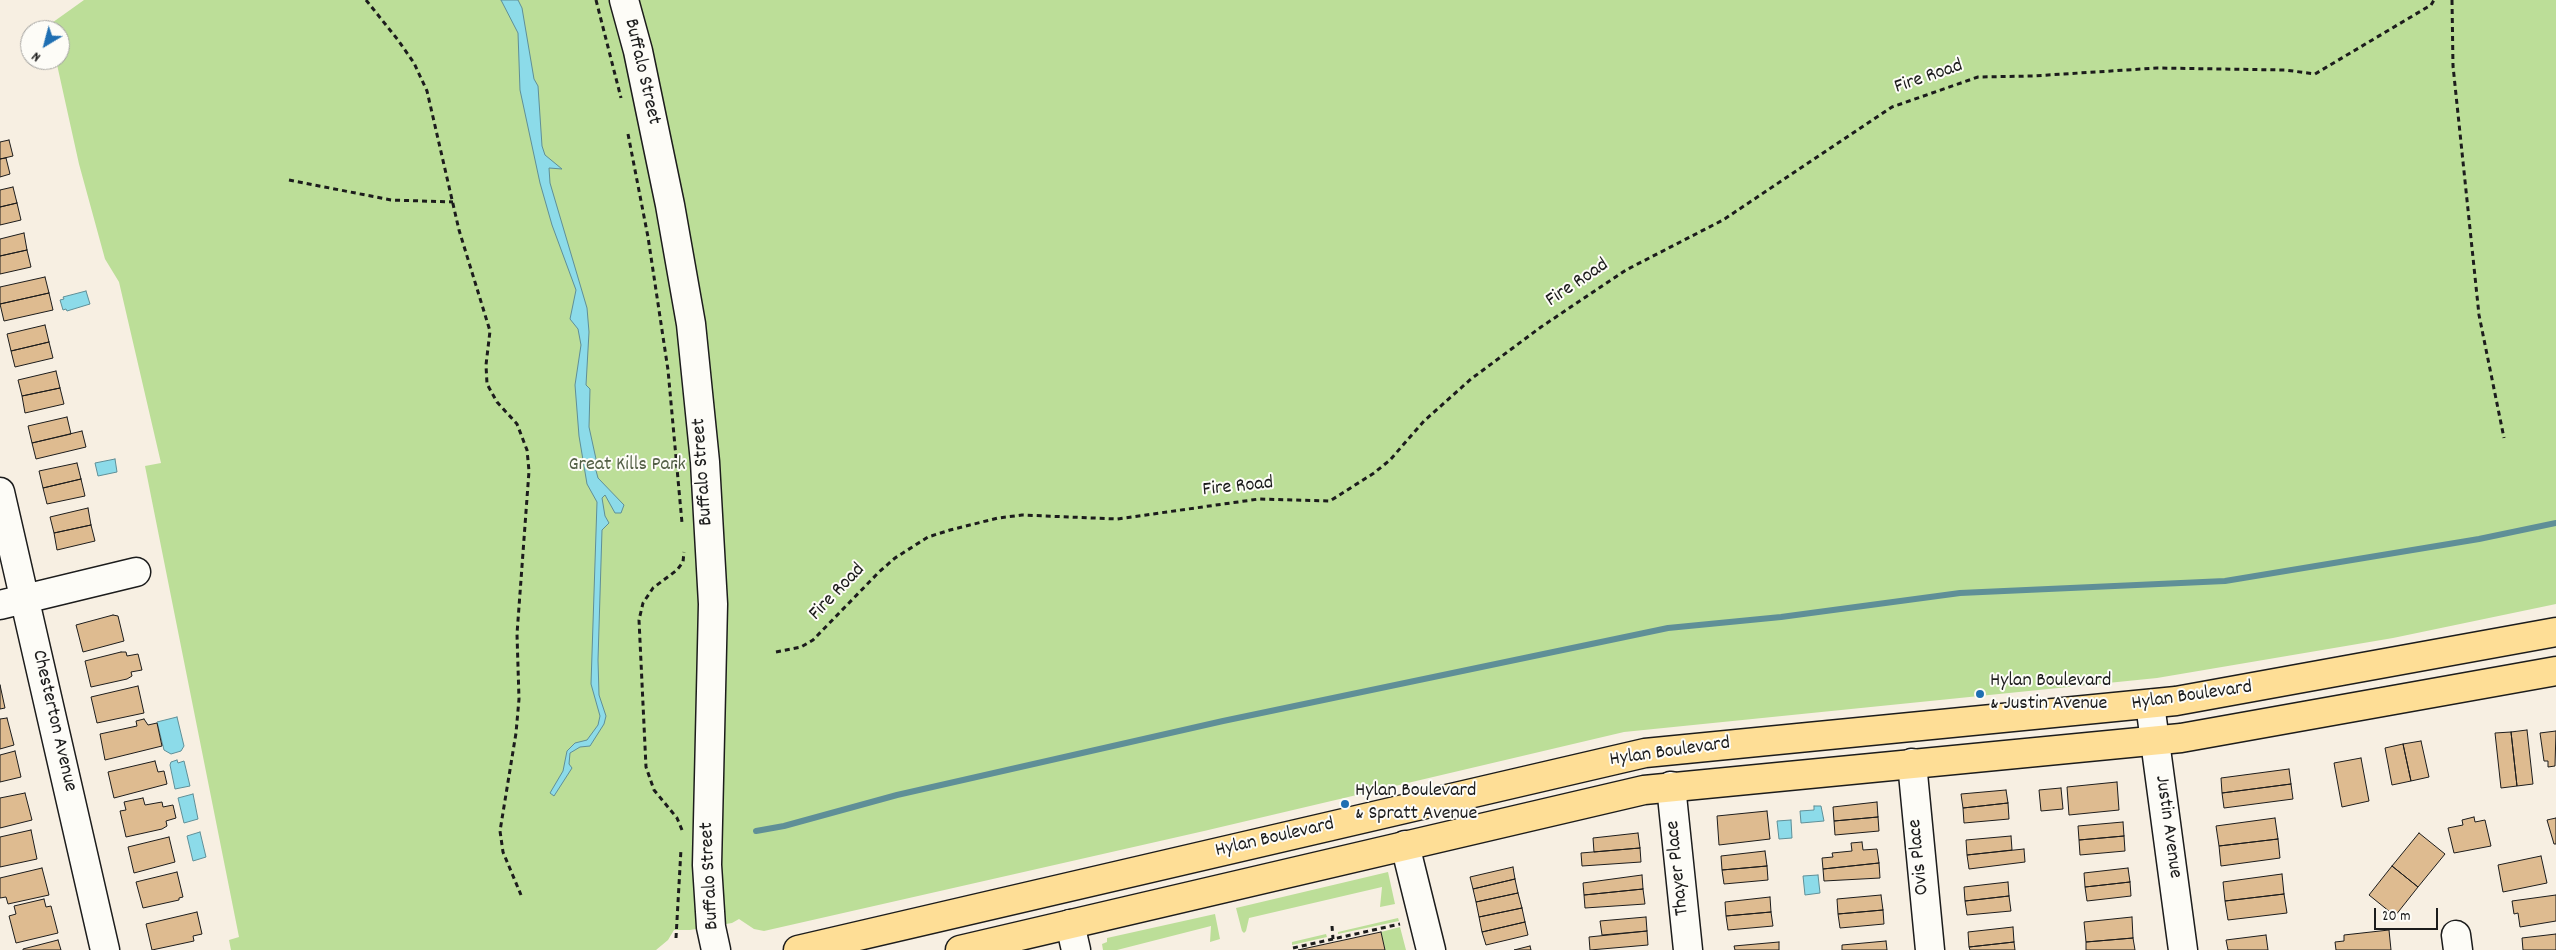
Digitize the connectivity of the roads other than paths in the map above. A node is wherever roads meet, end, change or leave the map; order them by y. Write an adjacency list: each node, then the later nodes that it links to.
1 (624, 0): 14 (street, Buffalo Street)
2 (0, 492): 4 (street, Chesterton Avenue)
3 (136, 572): 4 (street)
4 (13, 602): 13 (street, Chesterton Avenue)
5 (2556, 632): 7 (main road, Hylan Boulevard)
6 (2556, 671): 8 (main road, Hylan Boulevard)
7 (2150, 704): 8 (street, Justin Avenue); 15 (main road, Hylan Boulevard)
8 (2155, 740): 9 (main road, Hylan Boulevard); 20 (street, Justin Avenue)
9 (1912, 764): 10 (main road, Hylan Boulevard); 19 (street, Ovis Place)
10 (1671, 786): 11 (main road, Hylan Boulevard); 18 (street, Thayer Place)
11 (1405, 845): 12 (main road, Hylan Boulevard); 17 (street)
12 (1073, 937): 16 (main road, Hylan Boulevard)
13 (105, 950)
14 (716, 950)
15 (798, 950)
16 (960, 950)
17 (1431, 950)
18 (1688, 950)
19 (1930, 950)
20 (2183, 950)

